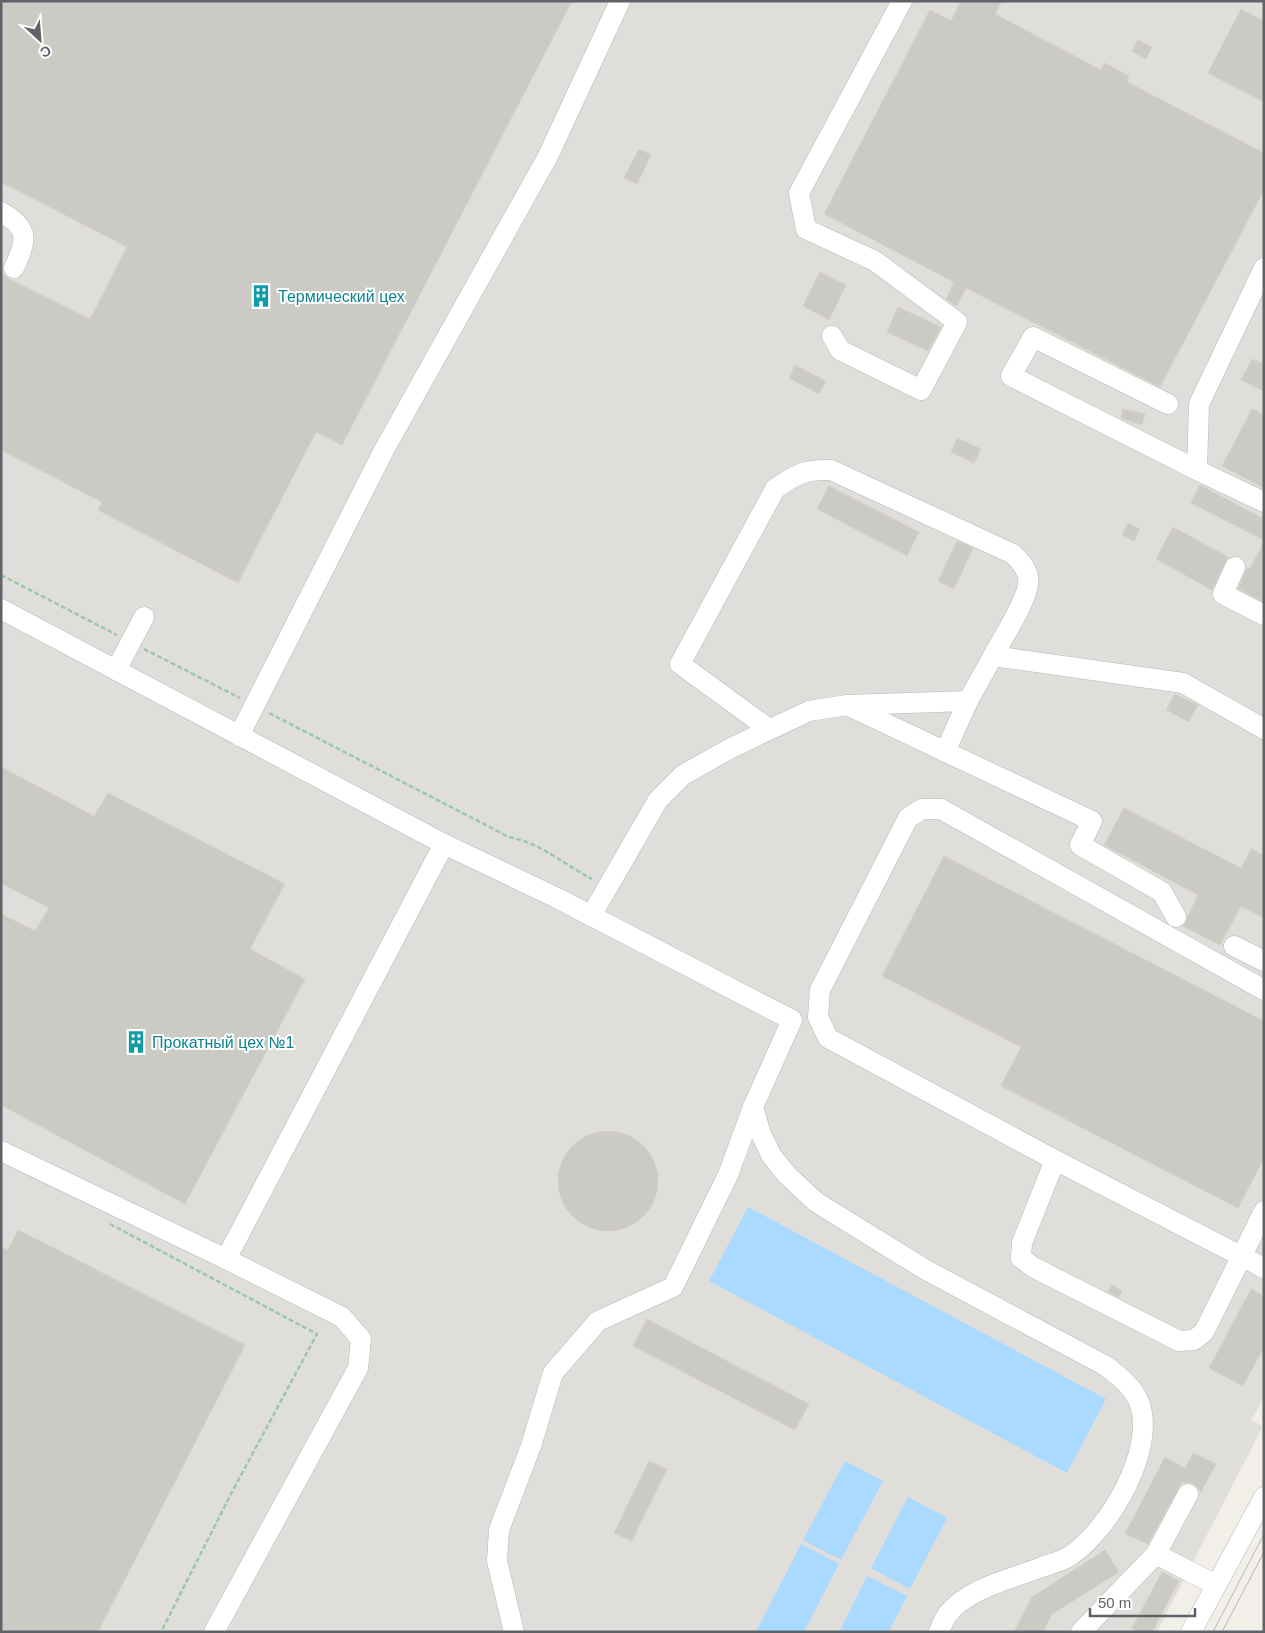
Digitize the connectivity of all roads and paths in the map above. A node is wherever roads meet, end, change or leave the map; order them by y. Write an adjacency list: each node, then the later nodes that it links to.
1 (620, 1): 20 (street)
2 (902, 1): 6 (street)
3 (1, 212): 4 (street)
4 (14, 268)
5 (1264, 268): 8 (street)
6 (832, 336)
7 (1168, 404): 8 (street)
8 (1197, 470): 9 (street)
9 (1264, 502)
10 (1235, 567): 13 (street)
11 (1, 575): 15 (path)
12 (1, 609): 17 (street)
13 (1264, 615)
14 (144, 617): 15 (street)
15 (131, 642): 17 (street); 20 (path)
16 (993, 656): 18 (street); 21 (street); 22 (street)
17 (116, 670): 23 (street)
18 (968, 701): 19 (street); 24 (street)
19 (847, 705): 21 (street); 24 (street)
20 (254, 706): 23 (street); 26 (path)
21 (769, 728): 27 (street)
22 (1264, 729)
23 (239, 736): 25 (street)
24 (946, 752): 28 (street)
25 (444, 844): 27 (street); 38 (street)
26 (594, 880)
27 (591, 916): 32 (street)
28 (1176, 917)
29 (1234, 946): 30 (street)
30 (1264, 961)
31 (1264, 990): 34 (street)
32 (753, 1107): 46 (street); 47 (street)
33 (1, 1151): 38 (street)
34 (1055, 1160): 37 (street); 37 (street)
35 (1264, 1211): 37 (street)
36 (107, 1222): 44 (path)
37 (1242, 1256): 39 (street)
38 (226, 1259): 45 (street)
39 (1264, 1268)
40 (1188, 1494): 42 (street)
41 (1264, 1497): 43 (street)
42 (1156, 1554): 43 (street); 48 (street)
43 (1216, 1585): 49 (street)
44 (161, 1632)
45 (214, 1632)
46 (514, 1632)
47 (938, 1632)
48 (1081, 1632)
49 (1191, 1632)

